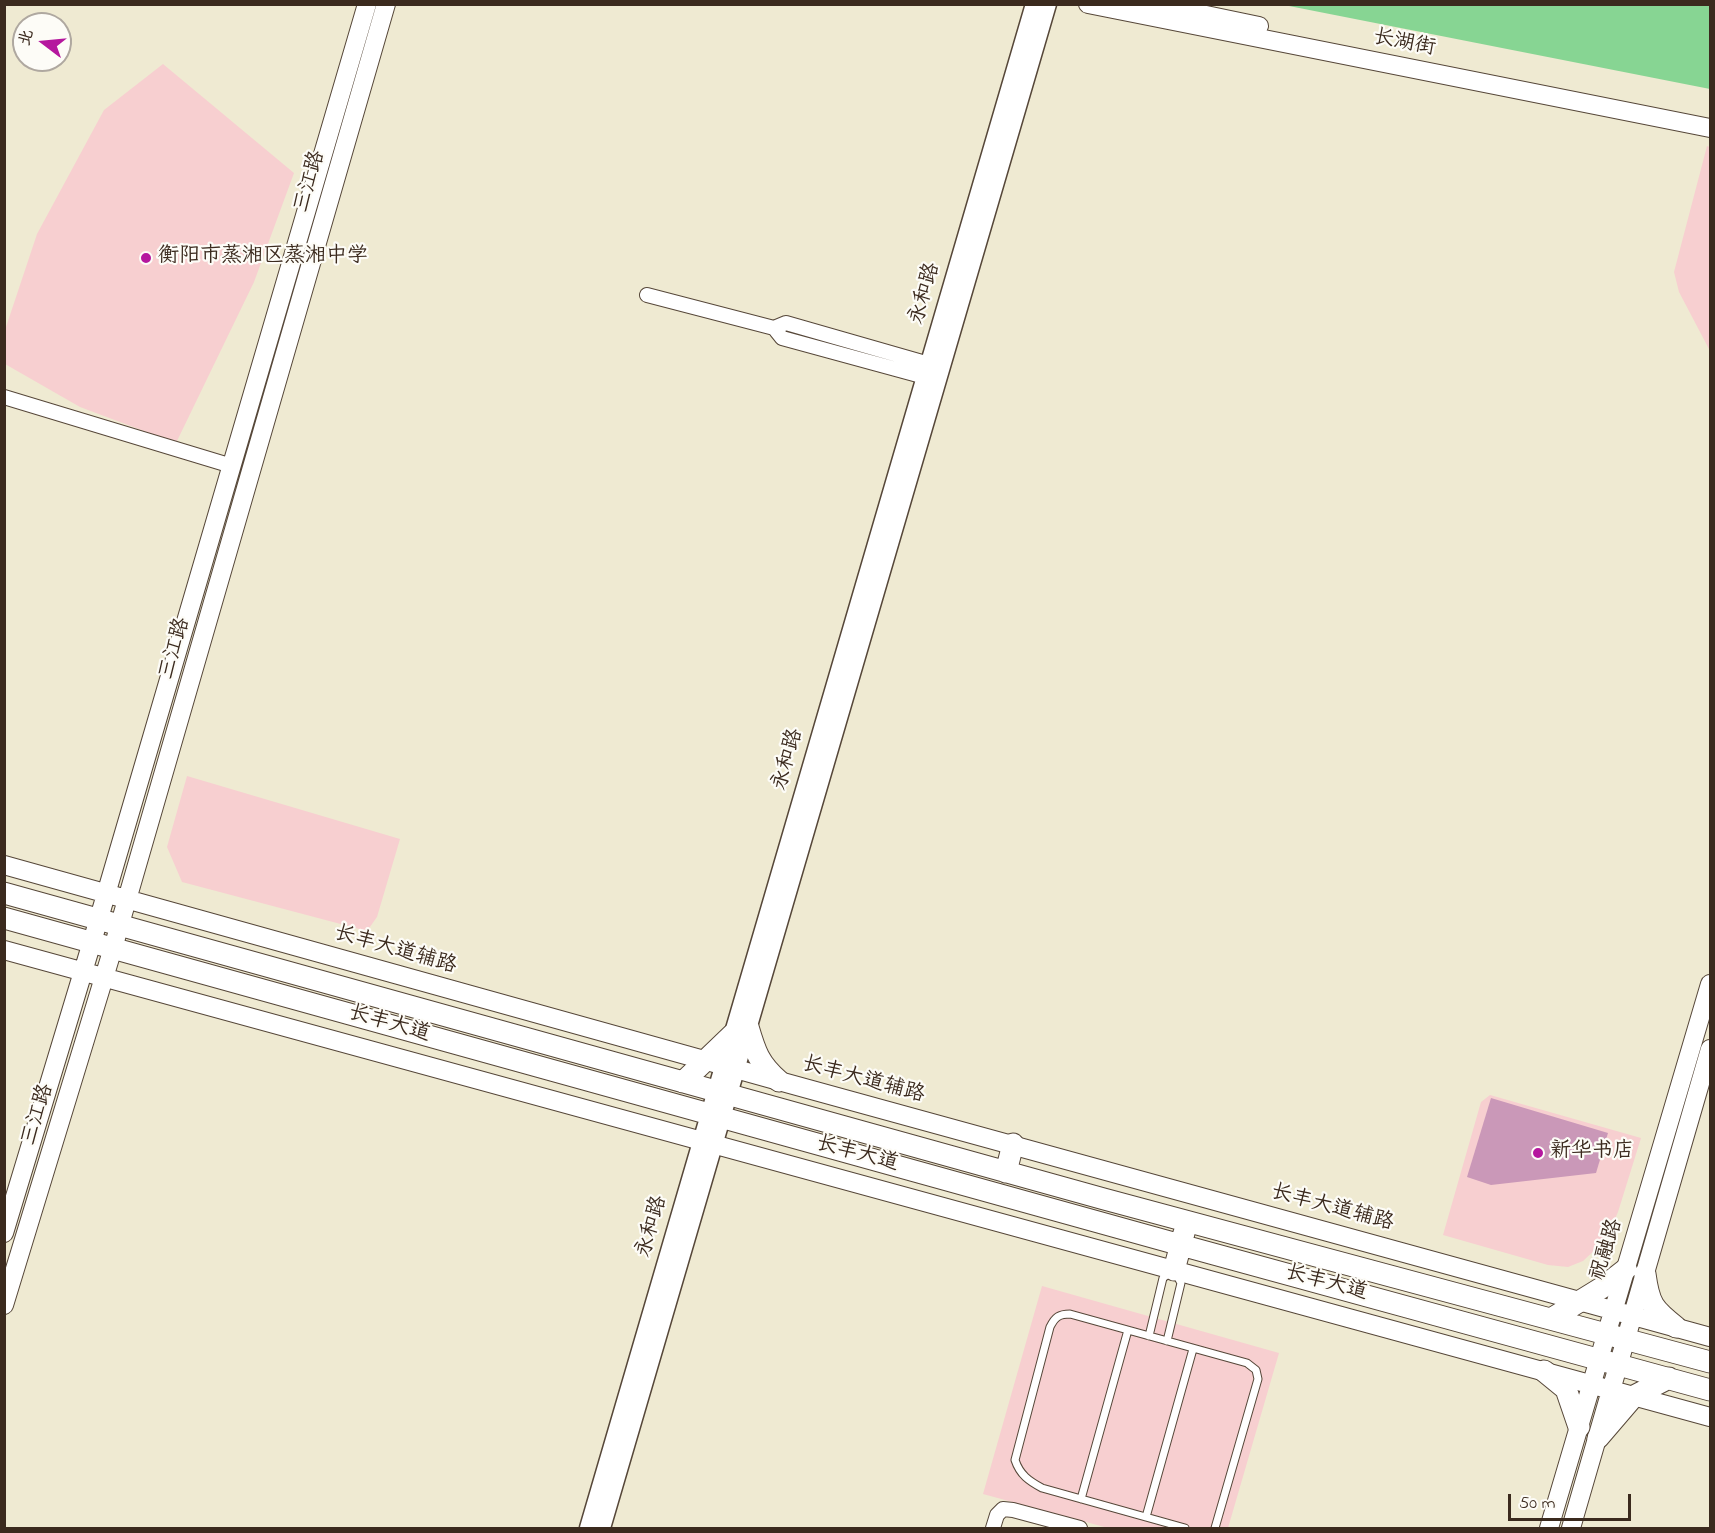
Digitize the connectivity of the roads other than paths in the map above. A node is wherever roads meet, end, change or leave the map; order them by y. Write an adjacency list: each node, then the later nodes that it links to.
1 (367, 4): 12 (main road, 三江路)
2 (386, 4): 16 (main road, 三江路)
3 (1034, 4): 10 (street, 永和路)
4 (1048, 4): 10 (street, 永和路)
5 (1088, 4): 8 (main road, 长湖街)
6 (1153, 4): 7 (main road, 长湖街)
7 (1710, 116)
8 (1710, 128)
9 (647, 295): 10 (street)
10 (931, 372): 26 (street, 永和路)
11 (4, 397): 12 (street)
12 (232, 466): 15 (main road, 三江路)
13 (4, 866): 15 (main road, 长丰大道辅路)
14 (4, 893): 18 (main road, 长丰大道)
15 (106, 893): 16 (main road, 长丰大道辅路); 18 (main road, 三江路)
16 (127, 899): 19 (main road, 三江路); 28 (main road, 长丰大道辅路)
17 (4, 918): 20 (main road, 长丰大道)
18 (99, 919): 19 (main road, 长丰大道); 20 (main road, 三江路)
19 (120, 925): 21 (main road, 三江路); 30 (main road, 长丰大道)
20 (92, 942): 21 (main road, 长丰大道); 23 (main road, 三江路)
21 (113, 948): 24 (main road, 三江路); 34 (main road, 长丰大道)
22 (4, 950): 23 (main road)
23 (83, 971): 24 (main road); 38 (main road, 三江路)
24 (104, 977): 35 (main road); 45 (main road, 三江路)
25 (1710, 984): 31 (main road, 祝融路)
26 (741, 1030): 28 (main road); 28 (street, 永和路); 29 (main road)
27 (1710, 1049): 32 (main road, 祝融路)
28 (721, 1065): 29 (main road, 长丰大道辅路); 30 (main road); 33 (street, 永和路)
29 (778, 1081): 36 (main road, 长丰大道辅路)
30 (683, 1082): 33 (main road, 长丰大道)
31 (1681, 1083): 32 (lane); 43 (main road, 祝融路)
32 (1705, 1090): 43 (main road, 祝融路)
33 (722, 1093): 34 (street, 永和路); 37 (main road, 长丰大道)
34 (716, 1116): 35 (street, 永和路); 41 (main road, 长丰大道)
35 (708, 1142): 42 (main road); 70 (street, 永和路); 71 (street, 永和路)
36 (1013, 1144): 37 (main road); 44 (main road, 长丰大道辅路)
37 (1006, 1172): 39 (main road, 长丰大道)
38 (12, 1182): 40 (main road, 三江路)
39 (1187, 1222): 41 (main road); 48 (main road, 长丰大道)
40 (4, 1233)
41 (1181, 1245): 42 (main road); 56 (main road, 长丰大道)
42 (1174, 1270): 51 (lane); 54 (lane); 58 (main road)
43 (1635, 1272): 44 (main road); 46 (main road, 祝融路); 47 (main road, 祝融路); 49 (main road)
44 (1580, 1301): 46 (main road, 长丰大道辅路); 48 (main road)
45 (4, 1305)
46 (1613, 1310): 47 (main road, 长丰大道辅路); 52 (main road, 祝融路)
47 (1633, 1315): 49 (main road, 长丰大道辅路); 52 (main road, 祝融路)
48 (1551, 1319): 52 (main road, 长丰大道)
49 (1676, 1327): 53 (main road, 长丰大道辅路)
50 (1128, 1330): 51 (lane); 67 (lane); 67 (lane)
51 (1149, 1336): 54 (lane)
52 (1616, 1336): 56 (main road, 祝融路); 57 (main road, 长丰大道)
53 (1710, 1337)
54 (1167, 1341): 55 (lane)
55 (1193, 1348): 68 (lane); 75 (lane)
56 (1609, 1362): 59 (main road, 长丰大道); 60 (main road, 祝融路); 61 (main road, 祝融路)
57 (1710, 1362)
58 (1544, 1371): 60 (main road); 65 (main road)
59 (1669, 1378): 62 (main road, 长丰大道); 63 (main road)
60 (1592, 1384): 61 (main road); 65 (main road, 祝融路)
61 (1611, 1390): 63 (main road); 66 (main road, 祝融路)
62 (1710, 1390)
63 (1634, 1396): 64 (main road); 66 (main road)
64 (1710, 1417)
65 (1579, 1427): 76 (main road, 祝融路)
66 (1598, 1438): 77 (main road, 祝融路)
67 (1081, 1499): 68 (lane)
68 (1146, 1517): 74 (lane)
69 (1051, 1525): 72 (street); 73 (street)
70 (588, 1528)
71 (602, 1528)
72 (993, 1528)
73 (1077, 1528)
74 (1185, 1528)
75 (1215, 1528)
76 (1549, 1528)
77 (1571, 1528)

